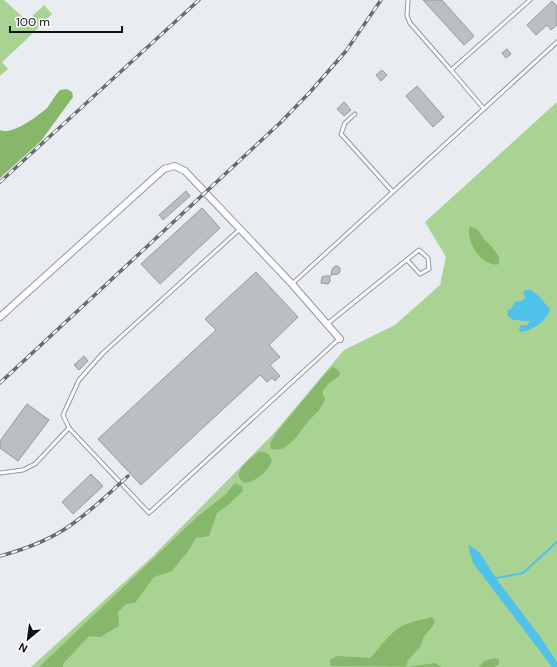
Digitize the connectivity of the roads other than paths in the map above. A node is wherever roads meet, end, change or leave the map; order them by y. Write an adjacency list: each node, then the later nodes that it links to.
1 (408, 0): 4 (lane)
2 (530, 0): 4 (lane)
3 (557, 42): 5 (lane)
4 (452, 70): 5 (lane)
5 (484, 109): 7 (lane)
6 (355, 114): 7 (lane)
7 (393, 192): 10 (lane)
8 (240, 229): 10 (street); 11 (street); 14 (lane)
9 (407, 260): 9 (lane); 12 (lane)
10 (292, 284): 12 (street)
11 (0, 317)
12 (327, 324): 13 (street)
13 (340, 339): 14 (lane)
14 (69, 428): 15 (lane)
15 (0, 473)

